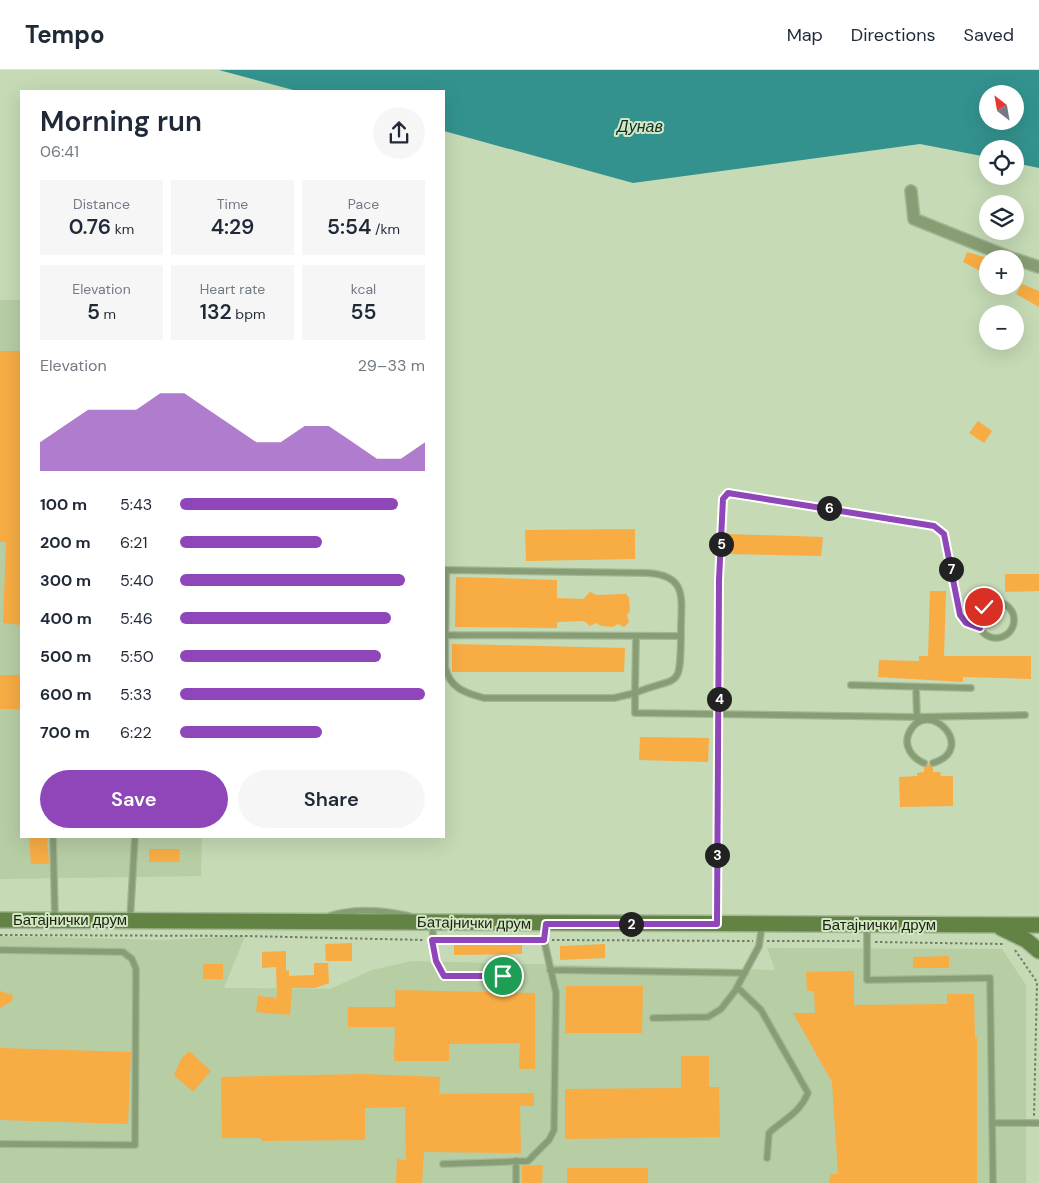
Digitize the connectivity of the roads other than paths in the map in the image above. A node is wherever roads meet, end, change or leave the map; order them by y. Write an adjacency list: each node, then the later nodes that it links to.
1 (911, 190): 2 (street)
2 (992, 250)
3 (1024, 262): 4 (street)
4 (1039, 267)
5 (980, 628): 5 (lane); 13 (lane)
6 (445, 635): 7 (lane); 8 (lane); 12 (lane)
7 (681, 636): 8 (lane); 12 (lane)
8 (636, 637): 12 (lane)
9 (851, 685): 10 (lane)
10 (916, 687): 11 (lane); 15 (lane)
11 (970, 688)
12 (635, 693): 13 (lane)
13 (719, 715): 15 (lane); 25 (lane)
14 (1025, 715): 15 (lane)
15 (917, 720): 16 (lane); 17 (lane)
16 (933, 763)
17 (924, 764)
18 (53, 838): 22 (lane)
19 (135, 838): 21 (lane)
20 (0, 920): 22 (main road, Батајнички друм)
21 (130, 920): 22 (main road, Батајнички друм); 23 (main road, Батајнички друм)
22 (56, 921)
23 (432, 923): 24 (main road, Батајнички друм); 34 (lane)
24 (546, 924): 25 (main road, Батајнички друм); 32 (lane)
25 (717, 924): 26 (main road, Батајнички друм)
26 (762, 924): 27 (main road, Батајнички друм); 33 (lane)
27 (868, 925): 29 (main road, Батајнички друм); 37 (lane)
28 (1039, 925): 29 (main road, Батајнички друм)
29 (994, 926): 31 (main road)
30 (0, 950): 39 (lane)
31 (1039, 951)
32 (550, 970): 33 (lane); 41 (lane)
33 (745, 973): 35 (lane)
34 (503, 976)
35 (737, 987): 36 (lane); 40 (lane)
36 (653, 1018)
37 (992, 1123): 38 (lane); 44 (lane)
38 (1037, 1123)
39 (0, 1144)
40 (767, 1158)
41 (516, 1161): 42 (lane); 43 (lane)
42 (443, 1164)
43 (516, 1183)
44 (993, 1183)

